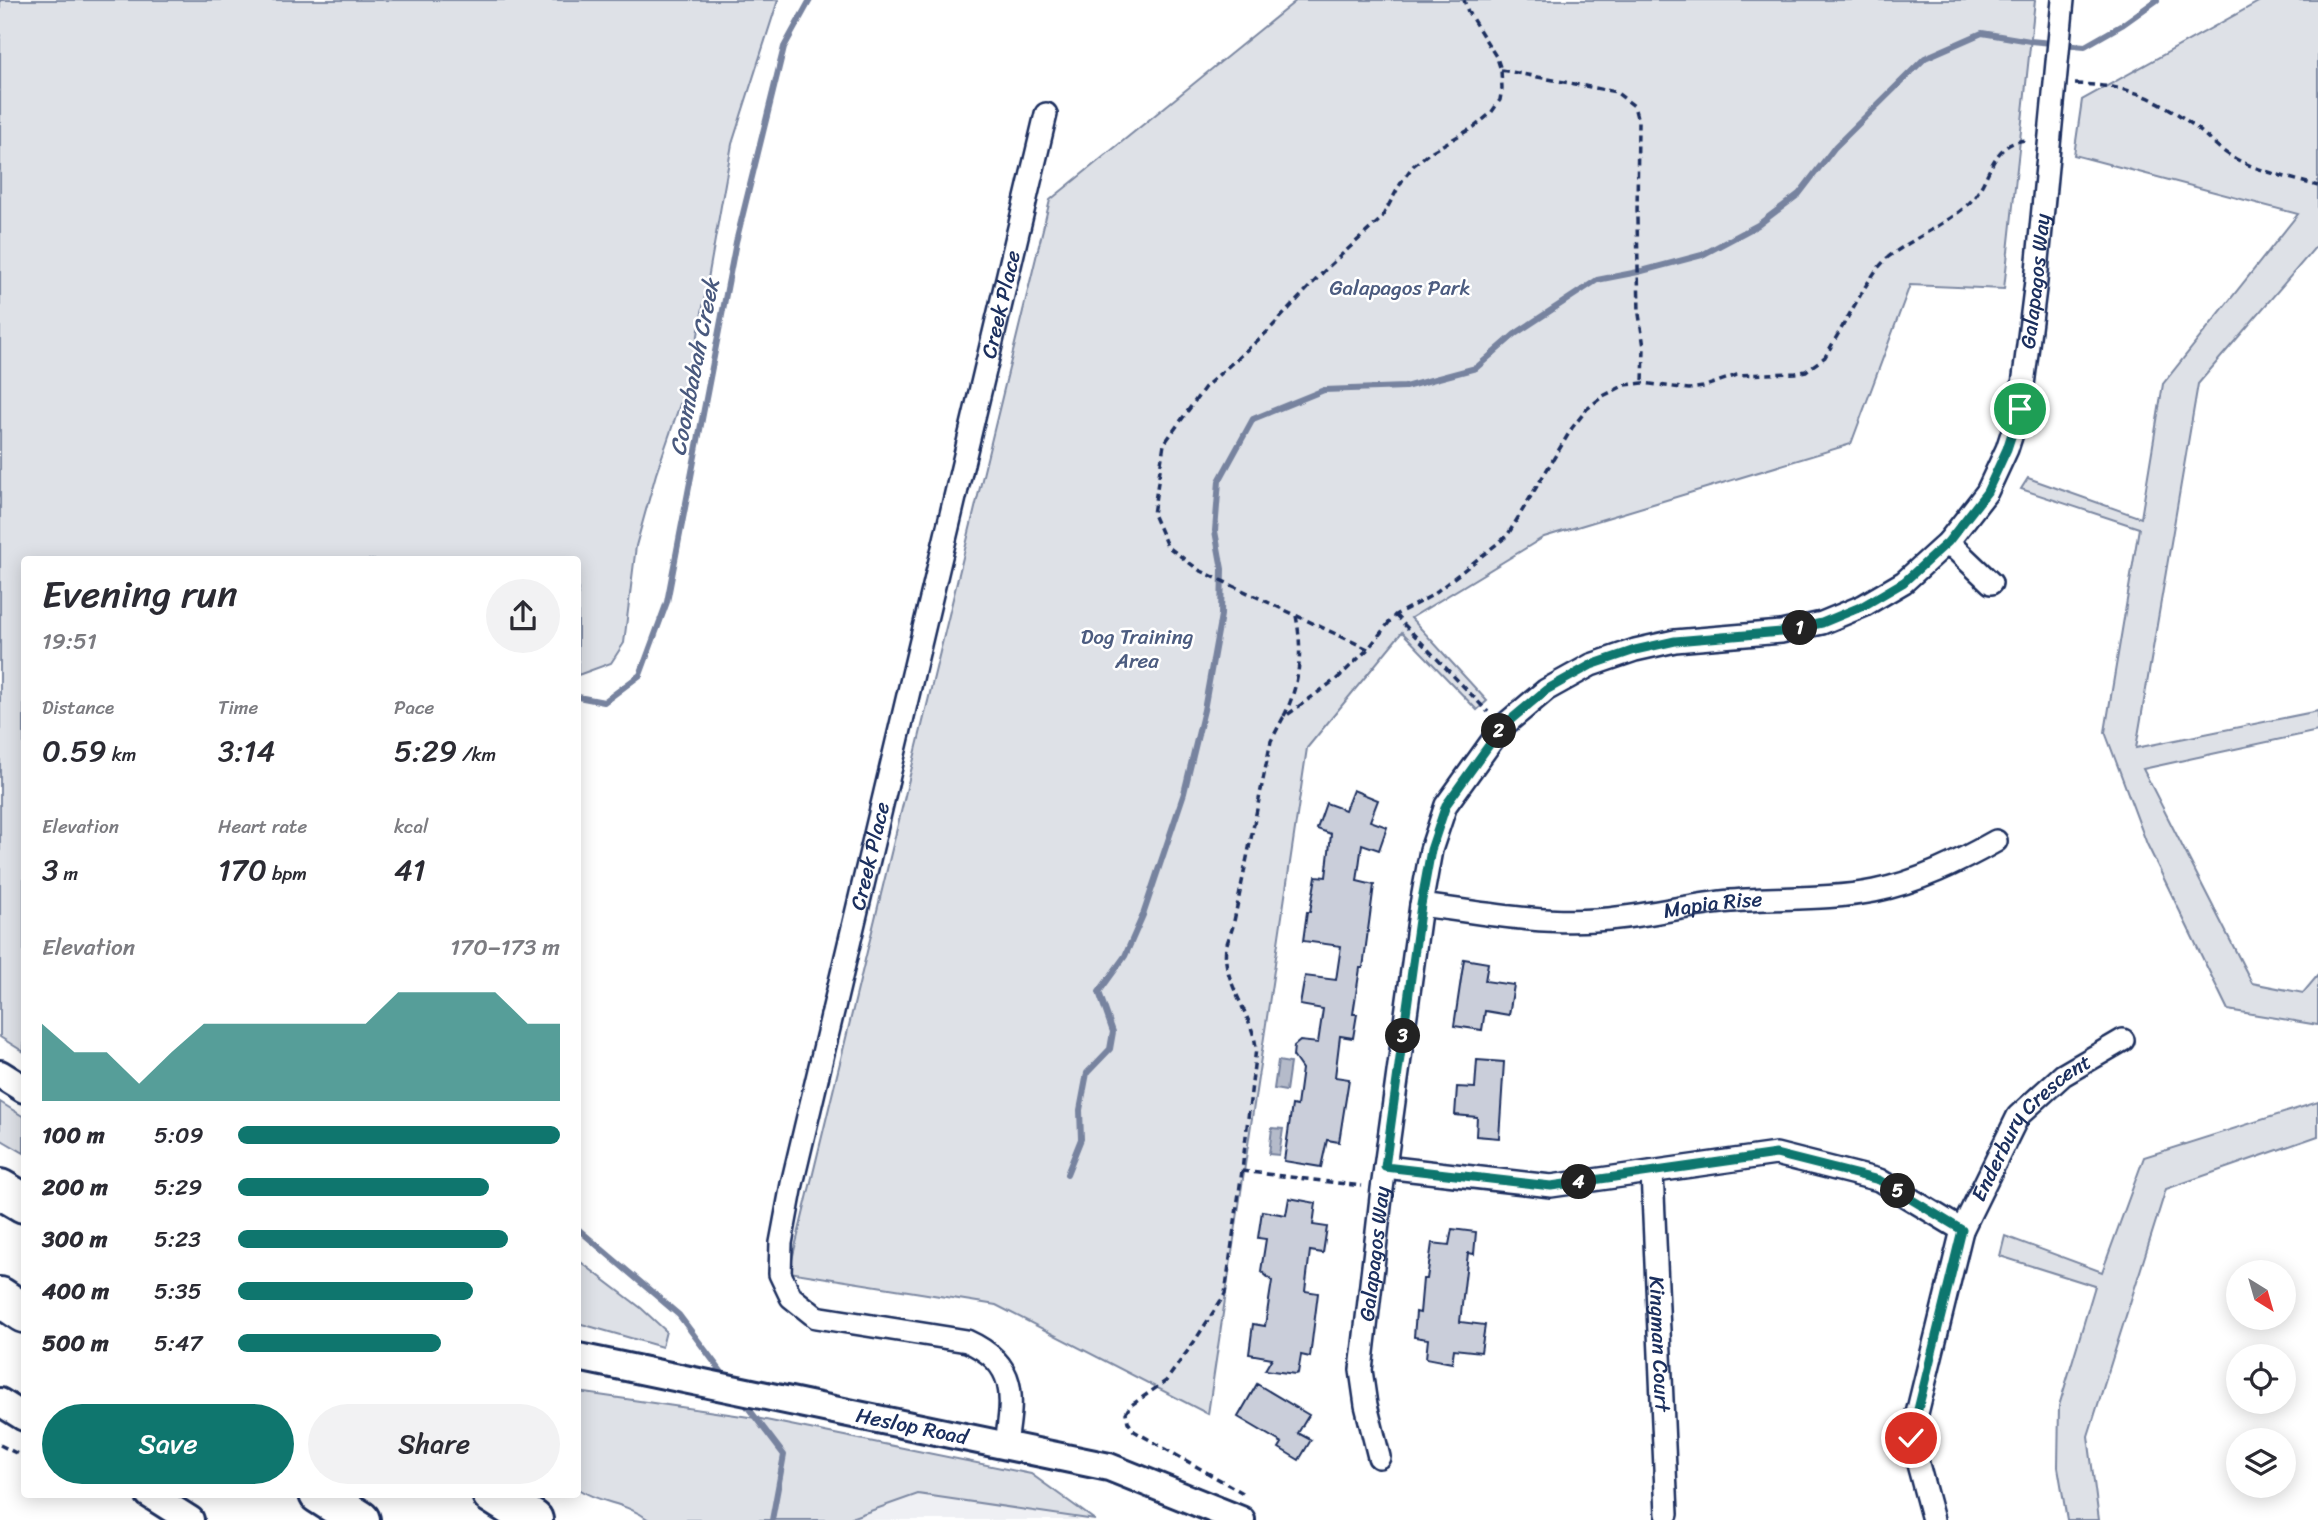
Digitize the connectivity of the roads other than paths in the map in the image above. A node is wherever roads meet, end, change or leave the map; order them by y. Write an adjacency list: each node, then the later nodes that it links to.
1 (2062, 7): 3 (street, Galapagos Way)
2 (1046, 114): 20 (street, Creek Place)
3 (1948, 542): 4 (street); 6 (street, Galapagos Way)
4 (1991, 583)
5 (1996, 841): 6 (street, Mapia Rise)
6 (1421, 905): 10 (street, Galapagos Way)
7 (2123, 1040): 14 (street, Enderbury Crescent)
8 (0, 1074): 9 (street)
9 (21, 1087)
10 (1385, 1167): 11 (street); 21 (street, Galapagos Way)
11 (1652, 1172): 14 (street); 24 (street, Kingman Court)
12 (0, 1189): 13 (highway)
13 (21, 1201)
14 (1962, 1230): 28 (street, Enderbury Crescent)
15 (0, 1297): 16 (highway)
16 (21, 1310)
17 (581, 1358): 20 (street, Heslop Road)
18 (0, 1402): 19 (street)
19 (21, 1415)
20 (1006, 1444): 27 (street, Heslop Road)
21 (1379, 1457)
22 (155, 1498): 25 (street)
23 (325, 1498): 26 (highway)
24 (1667, 1514)
25 (190, 1520)
26 (360, 1520)
27 (1241, 1520)
28 (1933, 1520)

